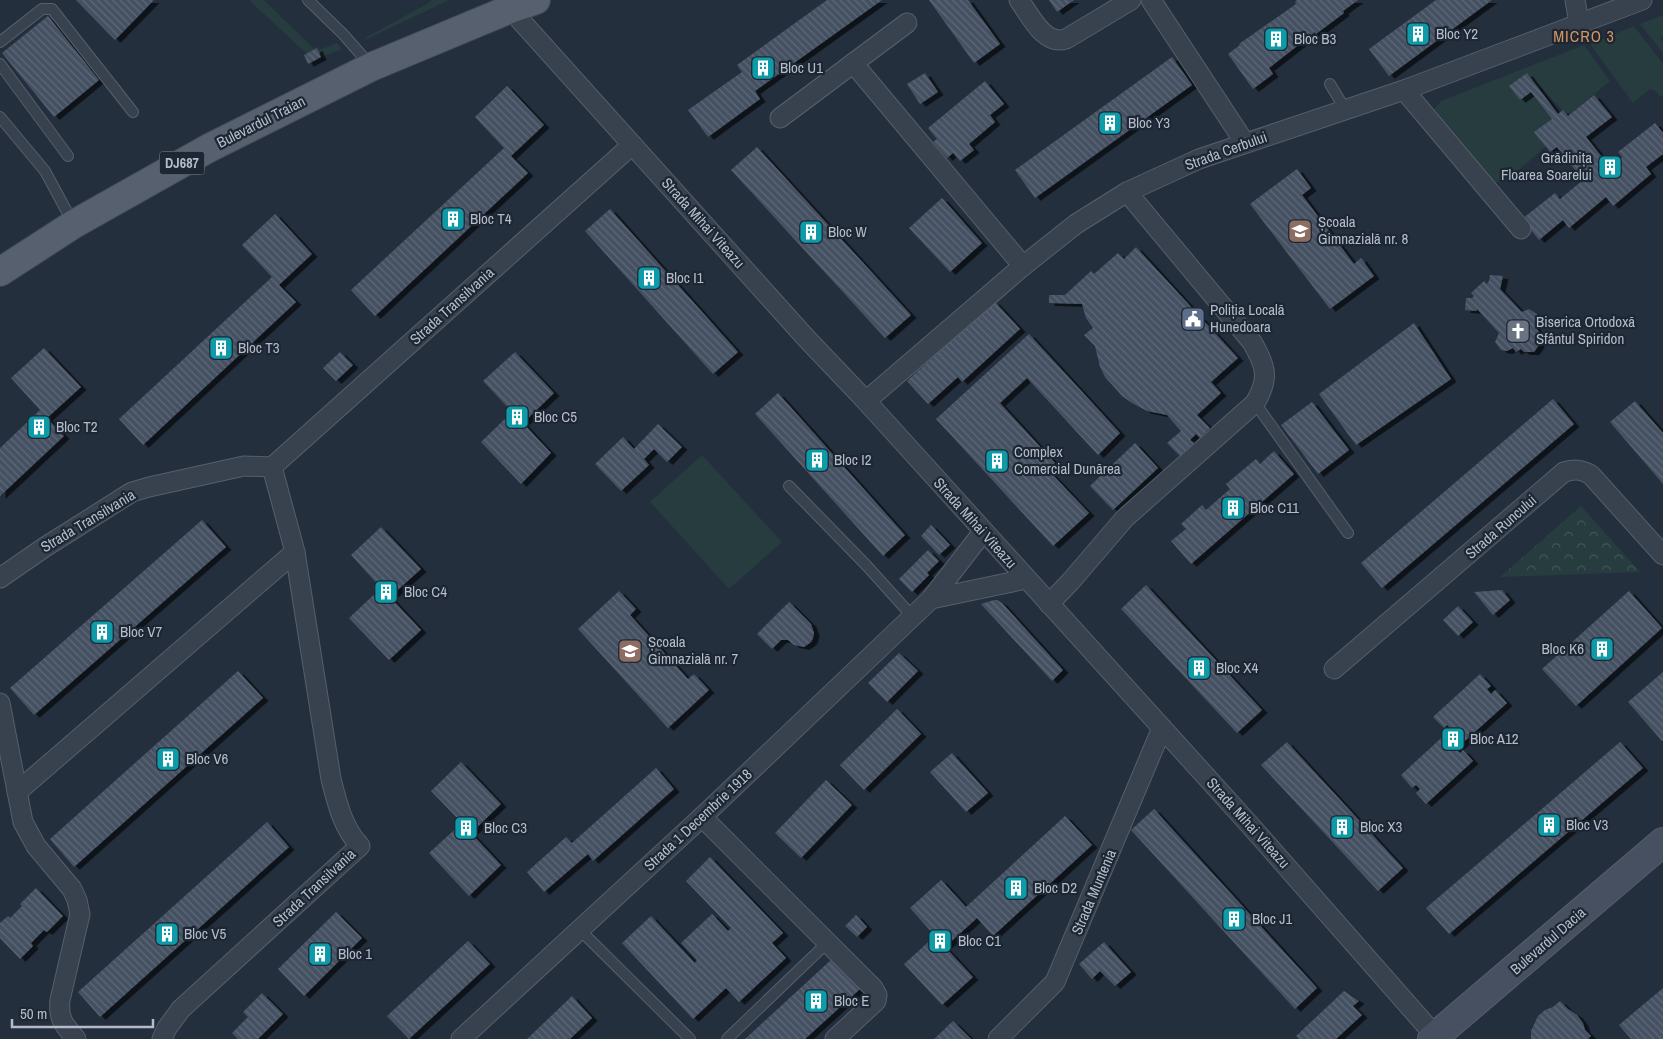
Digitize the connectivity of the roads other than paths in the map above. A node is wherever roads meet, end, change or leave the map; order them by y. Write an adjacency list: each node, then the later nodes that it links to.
1 (308, 0): 14 (lane)
2 (536, 0): 8 (main road, Bulevardul Traian / DJ687)
3 (1019, 0): 4 (street)
4 (1131, 0)
5 (1151, 0): 21 (street)
6 (1575, 0): 10 (street)
7 (1642, 0): 10 (street, Strada Cerbului)
8 (506, 4): 14 (main road, Bulevardul Traian / DJ687); 22 (street, Strada Mihai Viteazu)
9 (907, 23): 12 (street)
10 (1579, 23): 16 (street, Strada Cerbului)
11 (0, 42): 18 (lane)
12 (853, 63): 20 (street); 27 (street)
13 (0, 64): 23 (lane)
14 (371, 67): 25 (main road, Bulevardul Traian / DJ687)
15 (1330, 84): 17 (lane)
16 (1404, 90): 17 (street, Strada Cerbului); 26 (street)
17 (1345, 109): 21 (street, Strada Cerbului)
18 (134, 112)
19 (0, 117): 25 (lane)
20 (780, 118)
21 (1246, 143): 24 (street, Strada Cerbului)
22 (632, 145): 29 (street, Strada Mihai Viteazu); 31 (street, Strada Transilvania)
23 (68, 156)
24 (1127, 192): 27 (street, Strada Cerbului); 30 (street)
25 (74, 224): 28 (main road, Bulevardul Traian / DJ687)
26 (1521, 229)
27 (1024, 266): 29 (street, Strada Cerbului)
28 (0, 272)
29 (866, 401): 33 (street, Strada Mihai Viteazu)
30 (1255, 403): 34 (lane); 40 (street)
31 (272, 467): 35 (street, Strada Transilvania); 37 (street, Strada Transilvania)
32 (789, 486): 41 (lane)
33 (983, 532): 38 (street, Strada Mihai Viteazu); 39 (street, Strada 1 Decembrie 1918)
34 (1348, 533)
35 (295, 552): 45 (street); 52 (street, Strada Transilvania)
36 (1663, 554): 42 (street, Strada Runcului)
37 (0, 578)
38 (1026, 580): 39 (street); 40 (street, Strada Mihai Viteazu)
39 (931, 599): 41 (street, Strada 1 Decembrie 1918)
40 (1049, 604): 44 (street, Strada Mihai Viteazu)
41 (912, 616): 46 (street, Strada 1 Decembrie 1918)
42 (1334, 669)
43 (0, 703): 45 (street)
44 (1162, 728): 50 (street, Strada Mihai Viteazu); 57 (street, Strada Muntenia)
45 (17, 792): 51 (street)
46 (702, 817): 48 (street, Strada 1 Decembrie 1918); 49 (street)
47 (1663, 842): 50 (main road, Bulevardul Dacia)
48 (580, 930): 53 (street, Strada 1 Decembrie 1918); 54 (lane)
49 (828, 942): 55 (lane); 56 (street)
50 (1435, 1038)
51 (76, 1039)
52 (162, 1039)
53 (461, 1039)
54 (690, 1039)
55 (727, 1039)
56 (835, 1039)
57 (998, 1039)

